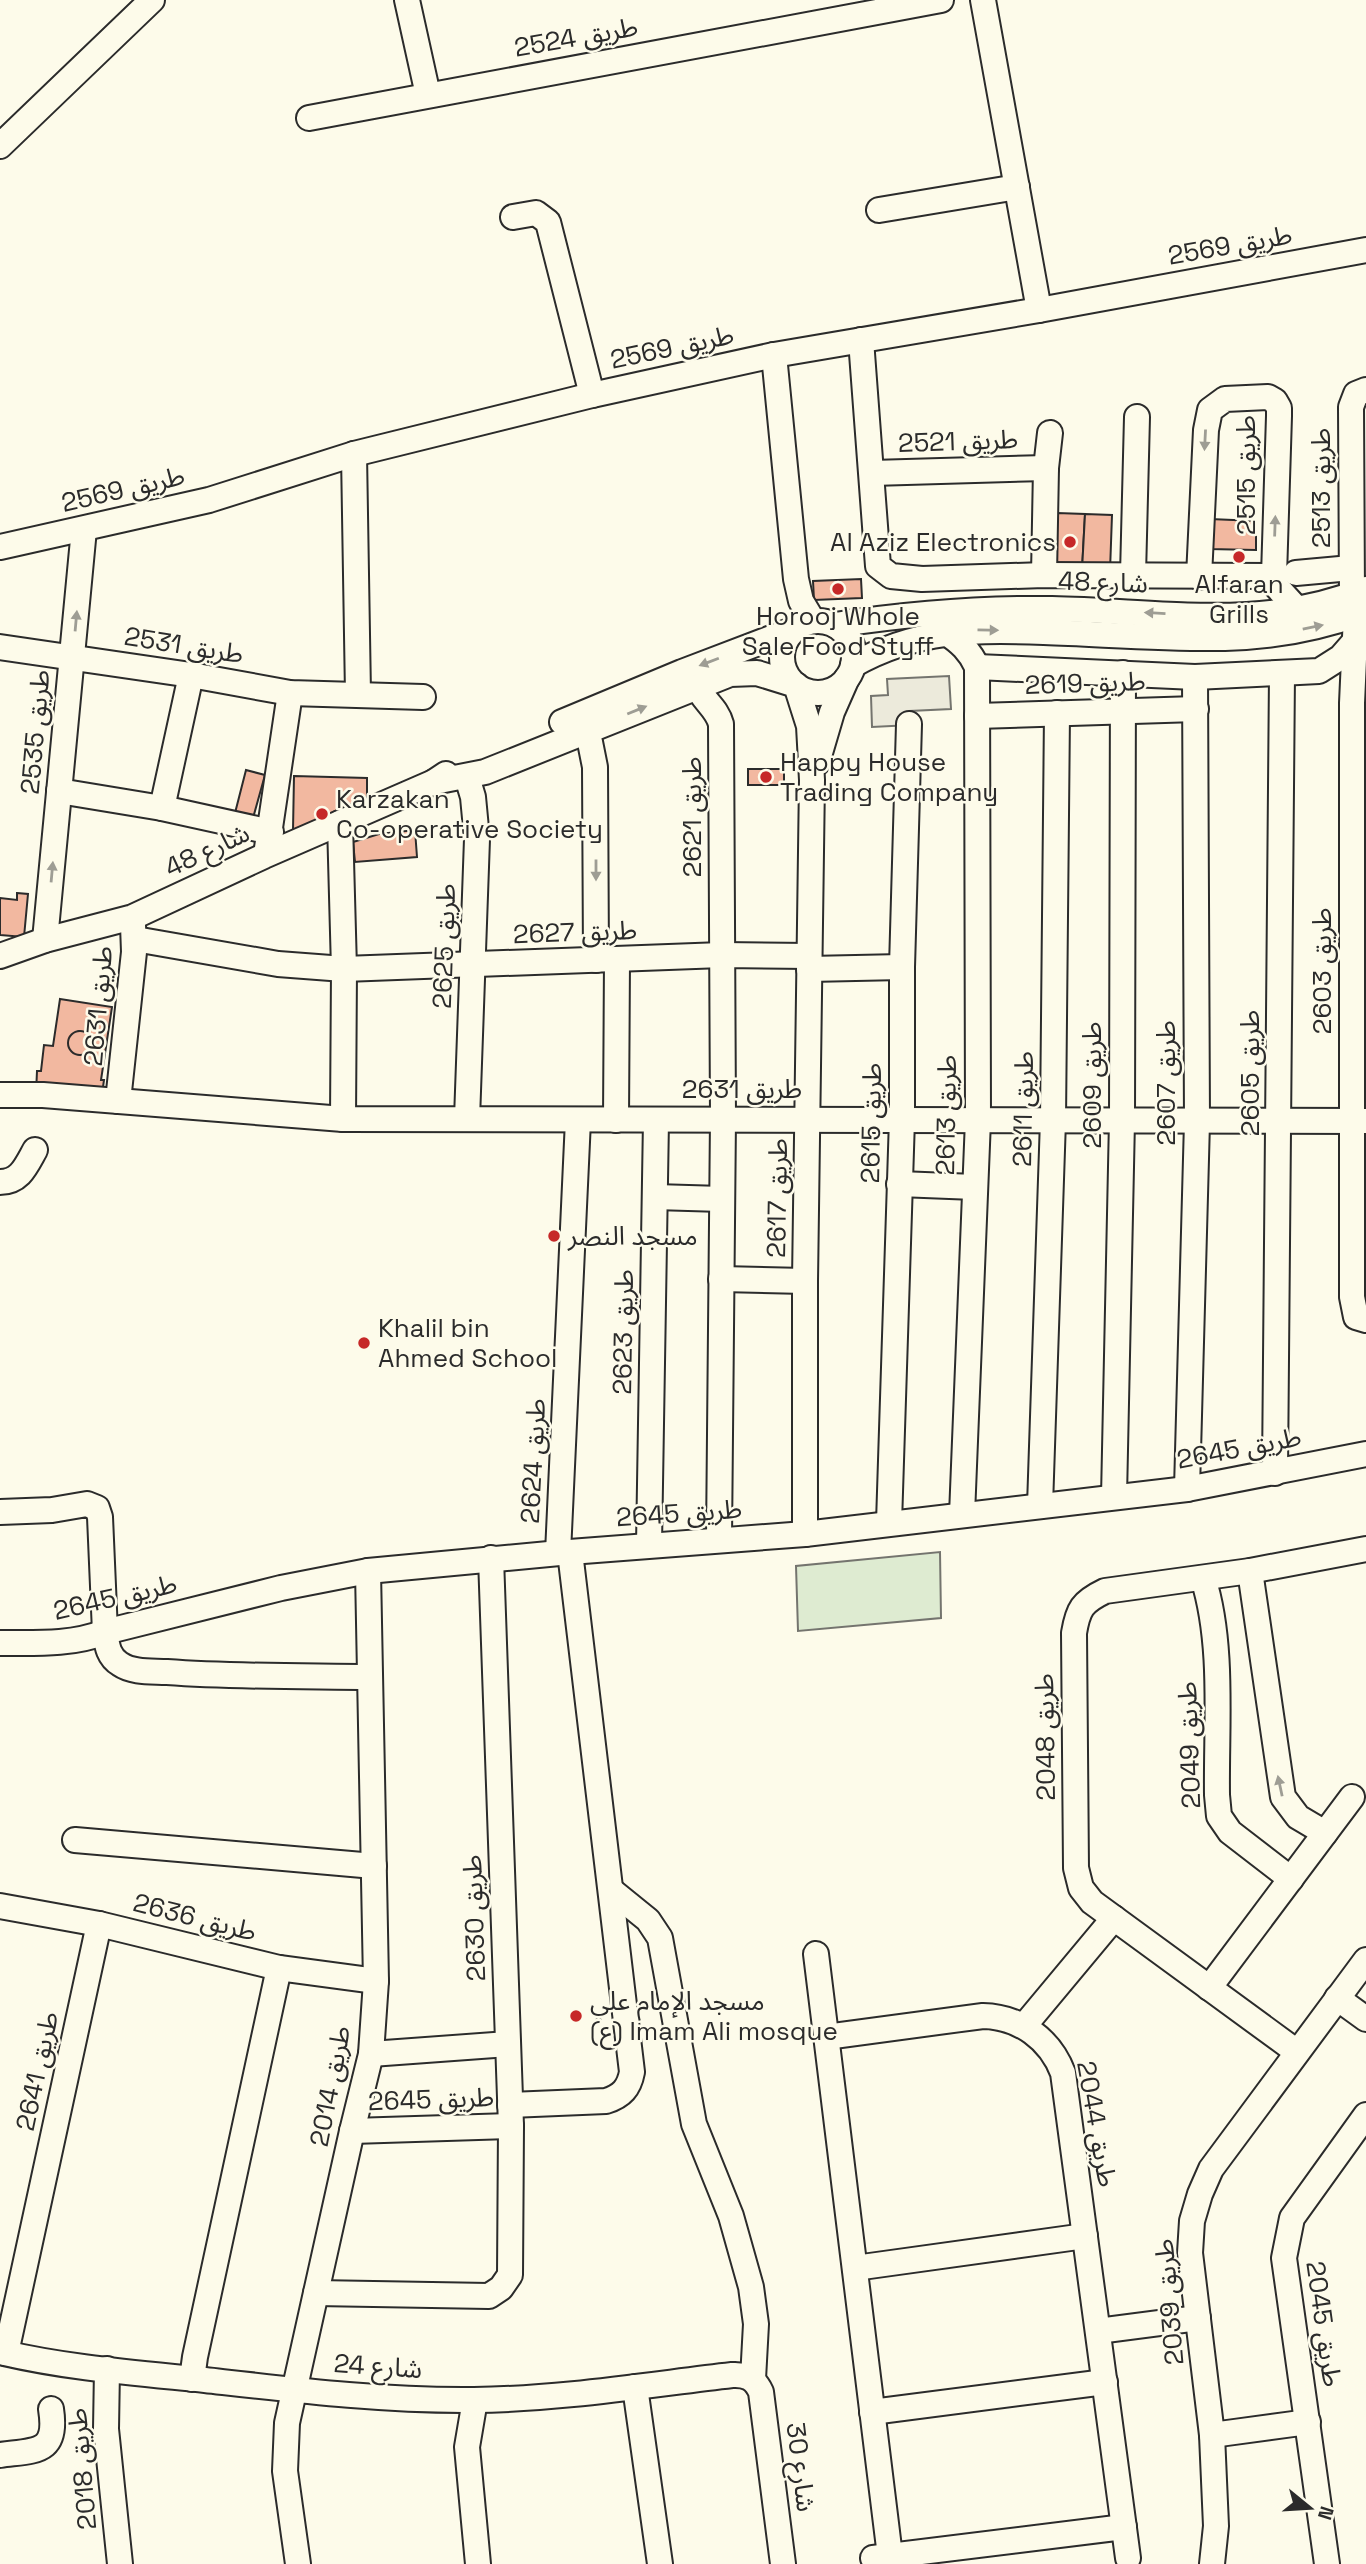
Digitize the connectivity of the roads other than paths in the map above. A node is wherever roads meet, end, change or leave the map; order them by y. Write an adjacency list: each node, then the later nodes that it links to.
1 (152, 0): 7 (street)
2 (408, 0): 5 (street)
3 (941, 0): 5 (street, طريق 2524)
4 (983, 0): 8 (street)
5 (428, 95): 6 (street, طريق 2524)
6 (309, 118)
7 (0, 146)
8 (1017, 187): 9 (street); 12 (street)
9 (879, 210)
10 (513, 216): 16 (street)
11 (1366, 250): 12 (street, طريق 2569)
12 (1039, 310): 13 (street, طريق 2569)
13 (860, 340): 14 (street, طريق 2569); 21 (street)
14 (774, 355): 16 (street, طريق 2569); 33 (street)
15 (1366, 390): 24 (street, طريق 2513)
16 (592, 395): 19 (street, طريق 2569)
17 (1137, 417): 26 (street)
18 (1050, 433): 20 (street, طريق 2521)
19 (355, 454): 22 (street, طريق 2569); 48 (street)
20 (1046, 468): 21 (street, طريق 2521); 25 (street, طريق 2521)
21 (872, 473): 29 (street)
22 (85, 529): 23 (street, طريق 2569); 37 (street, طريق 2535, one-way to 22)
23 (0, 547)
24 (1351, 568): 27 (street); 30 (street, طريق 2513)
25 (1044, 575): 26 (street); 29 (street)
26 (1133, 575): 28 (street)
27 (1285, 575): 28 (street); 28 (street, طريق 2515, one-way to 28); 31 (street)
28 (1199, 577)
29 (922, 579): 32 (street)
30 (1360, 603): 31 (street, شارع 48); 34 (street, شارع 48, one-way to 30); 35 (street, طريق 2603)
31 (1298, 610): 32 (street, شارع 48, one-way to 32)
32 (911, 614): 33 (street, شارع 48)
33 (814, 625): 39 (street); 45 (street); 59 (street, شارع 48, one-way to 59)
34 (945, 632): 38 (street); 39 (street, شارع 48)
35 (1355, 641): 40 (street); 50 (street, طريق 2603)
36 (0, 647): 37 (street, طريق 2531)
37 (72, 657): 43 (street, طريق 2531); 60 (street, طريق 2535)
38 (977, 667): 41 (street); 54 (street, طريق 2613)
39 (850, 671): 45 (street); 58 (street, طريق 2617)
40 (1319, 671): 42 (street); 50 (street)
41 (1123, 673): 44 (street); 52 (street, طريق 2609)
42 (1282, 673): 44 (street); 88 (street, طريق 2605)
43 (191, 675): 47 (street, طريق 2531); 61 (street)
44 (1195, 677): 51 (street, طريق 2607)
45 (796, 685): 46 (street, شارع 48); 58 (street, طريق 2617)
46 (697, 687): 56 (street, شارع 48, one-way to 46); 67 (street, طريق 2621)
47 (290, 693): 48 (street, طريق 2531); 63 (street)
48 (358, 694): 49 (street, طريق 2531)
49 (423, 697)
50 (1359, 703): 86 (street, طريق 2603)
51 (1196, 709): 52 (street, طريق 2619); 87 (street, طريق 2607)
52 (1122, 711): 53 (street, طريق 2619); 85 (street, طريق 2609)
53 (1057, 713): 54 (street, طريق 2619); 84 (street, طريق 2611)
54 (977, 716): 83 (street, طريق 2613)
55 (909, 724): 71 (street, طريق 2615)
56 (582, 732): 57 (street, شارع 48); 68 (street, one-way to 68)
57 (467, 777): 59 (street, شارع 48); 70 (street, طريق 2625)
58 (812, 780): 69 (street, طريق 2617)
59 (435, 782): 62 (street, شارع 48)
60 (60, 791): 61 (street); 65 (street, طريق 2535, one-way to 60)
61 (162, 808): 63 (street)
62 (340, 823): 63 (street, شارع 48); 72 (street)
63 (267, 844): 64 (street, شارع 48)
64 (134, 928): 65 (street, شارع 48); 72 (street, طريق 2627); 74 (street, طريق 2631)
65 (45, 940): 66 (street, شارع 48)
66 (0, 956)
67 (722, 956): 68 (street, طريق 2627); 69 (street, طريق 2627); 75 (street, طريق 2621)
68 (606, 960): 70 (street, طريق 2627); 81 (street)
69 (809, 963): 71 (street, طريق 2627); 78 (street, طريق 2617)
70 (472, 966): 72 (street, طريق 2627); 77 (street, طريق 2625)
71 (902, 967): 79 (street, طريق 2615)
72 (344, 969): 76 (street)
73 (0, 1095): 74 (street, طريق 2631)
74 (118, 1101): 76 (street, طريق 2631)
75 (723, 1118): 78 (street, طريق 2631); 82 (street, طريق 2631); 94 (street, طريق 2621)
76 (343, 1119): 77 (street, طريق 2631)
77 (467, 1119): 80 (street, طريق 2631)
78 (808, 1119): 79 (street, طريق 2631); 96 (street, طريق 2617)
79 (902, 1119): 83 (street, طريق 2631); 91 (street, طريق 2615)
80 (578, 1120): 81 (street, طريق 2631); 110 (street, طريق 2624)
81 (616, 1120): 82 (street, طريق 2631)
82 (656, 1120): 93 (street, طريق 2623)
83 (978, 1120): 84 (street, طريق 2631); 92 (street, طريق 2613)
84 (1053, 1120): 85 (street, طريق 2631); 102 (street, طريق 2611)
85 (1122, 1120): 87 (street, طريق 2631); 101 (street, طريق 2609)
86 (1358, 1121): 88 (street, طريق 2631); 97 (street, طريق 2603)
87 (1196, 1122): 88 (street, طريق 2631); 100 (street, طريق 2607)
88 (1279, 1122): 99 (street, طريق 2605)
89 (35, 1150): 90 (street)
90 (0, 1182)
91 (900, 1184): 92 (street); 105 (street, طريق 2615)
92 (975, 1187): 104 (street, طريق 2613)
93 (655, 1197): 94 (street); 108 (street, طريق 2623)
94 (722, 1199): 95 (street, طريق 2621)
95 (721, 1279): 96 (street); 107 (street, طريق 2621)
96 (805, 1281): 106 (street, طريق 2617)
97 (1366, 1320)
98 (1366, 1454): 99 (street, طريق 2645)
99 (1275, 1473): 100 (street, طريق 2645)
100 (1187, 1489): 101 (street, طريق 2645)
101 (1114, 1497): 102 (street, طريق 2645)
102 (1040, 1506): 104 (street, طريق 2645)
103 (0, 1512): 115 (street)
104 (962, 1515): 105 (street, طريق 2645)
105 (889, 1524): 106 (street, طريق 2645)
106 (805, 1534): 107 (street, طريق 2645)
107 (719, 1540): 108 (street, طريق 2645)
108 (649, 1545): 110 (street, طريق 2645)
109 (1366, 1549): 113 (street, طريق 2048)
110 (564, 1552): 111 (street, طريق 2645); 123 (street, طريق 2624)
111 (491, 1558): 112 (street, طريق 2645); 136 (street, طريق 2630)
112 (368, 1571): 115 (street, طريق 2645); 117 (street, طريق 2014)
113 (1250, 1571): 114 (street, طريق 2048); 119 (street, one-way to 113)
114 (1203, 1578): 122 (street, طريق 2049); 125 (street, طريق 2048)
115 (105, 1632): 116 (street, طريق 2645); 117 (street)
116 (0, 1643)
117 (370, 1677): 121 (street, طريق 2014)
118 (1352, 1797): 119 (street)
119 (1325, 1833): 122 (street)
120 (75, 1840): 121 (street)
121 (374, 1866): 130 (street, طريق 2014)
122 (1291, 1878): 131 (street)
123 (611, 1890): 140 (street, طريق 2645); 150 (street)
124 (0, 1906): 126 (street, طريق 2636)
125 (1114, 1918): 131 (street, طريق 2048); 134 (street)
126 (99, 1924): 129 (street, طريق 2636); 147 (street, طريق 2641)
127 (816, 1954): 135 (street)
128 (1366, 1960): 132 (street, طريق 2039)
129 (279, 1968): 130 (street, طريق 2636); 149 (street)
130 (376, 1981): 138 (street, طريق 2014)
131 (1209, 1988): 137 (street, طريق 2048)
132 (1337, 1998): 133 (street); 137 (street, طريق 2039)
133 (1366, 2019)
134 (1024, 2026): 135 (street, طريق 2044); 142 (street, طريق 2044)
135 (826, 2037): 143 (street)
136 (508, 2044): 138 (street); 140 (street, طريق 2630)
137 (1297, 2052): 145 (street, طريق 2039)
138 (371, 2054): 141 (street, طريق 2014)
139 (1366, 2115): 157 (street, طريق 2045)
140 (511, 2116): 141 (street, طريق 2645); 144 (street, طريق 2630)
141 (352, 2131): 144 (street, طريق 2014)
142 (1085, 2236): 143 (street); 146 (street, طريق 2044)
143 (855, 2268): 156 (street)
144 (316, 2292): 153 (street, طريق 2014)
145 (1198, 2318): 146 (street); 158 (street, طريق 2039)
146 (1098, 2331): 151 (street, طريق 2044)
147 (3, 2353): 148 (street, شارع 24)
148 (107, 2370): 149 (street, شارع 24); 163 (street, طريق 2018)
149 (192, 2379): 153 (street, شارع 24)
150 (753, 2379): 152 (street, شارع 24); 167 (street, شارع 30)
151 (1104, 2382): 156 (street); 161 (street, طريق 2044)
152 (635, 2386): 154 (street, شارع 24); 166 (street)
153 (294, 2389): 154 (street, شارع 24); 164 (street, طريق 2014)
154 (475, 2400): 165 (street)
155 (51, 2409): 159 (street)
156 (872, 2412): 161 (street)
157 (1308, 2423): 158 (street); 170 (street, طريق 2045)
158 (1212, 2435): 160 (street, طريق 2039)
159 (0, 2455)
160 (1216, 2526): 168 (street, طريق 2039); 169 (street, طريق 2039)
161 (1124, 2527): 162 (street, طريق 2044)
162 (1128, 2558)
163 (120, 2564)
164 (298, 2564)
165 (478, 2564)
166 (660, 2564)
167 (783, 2564)
168 (1212, 2564)
169 (1231, 2564)
170 (1327, 2564)

